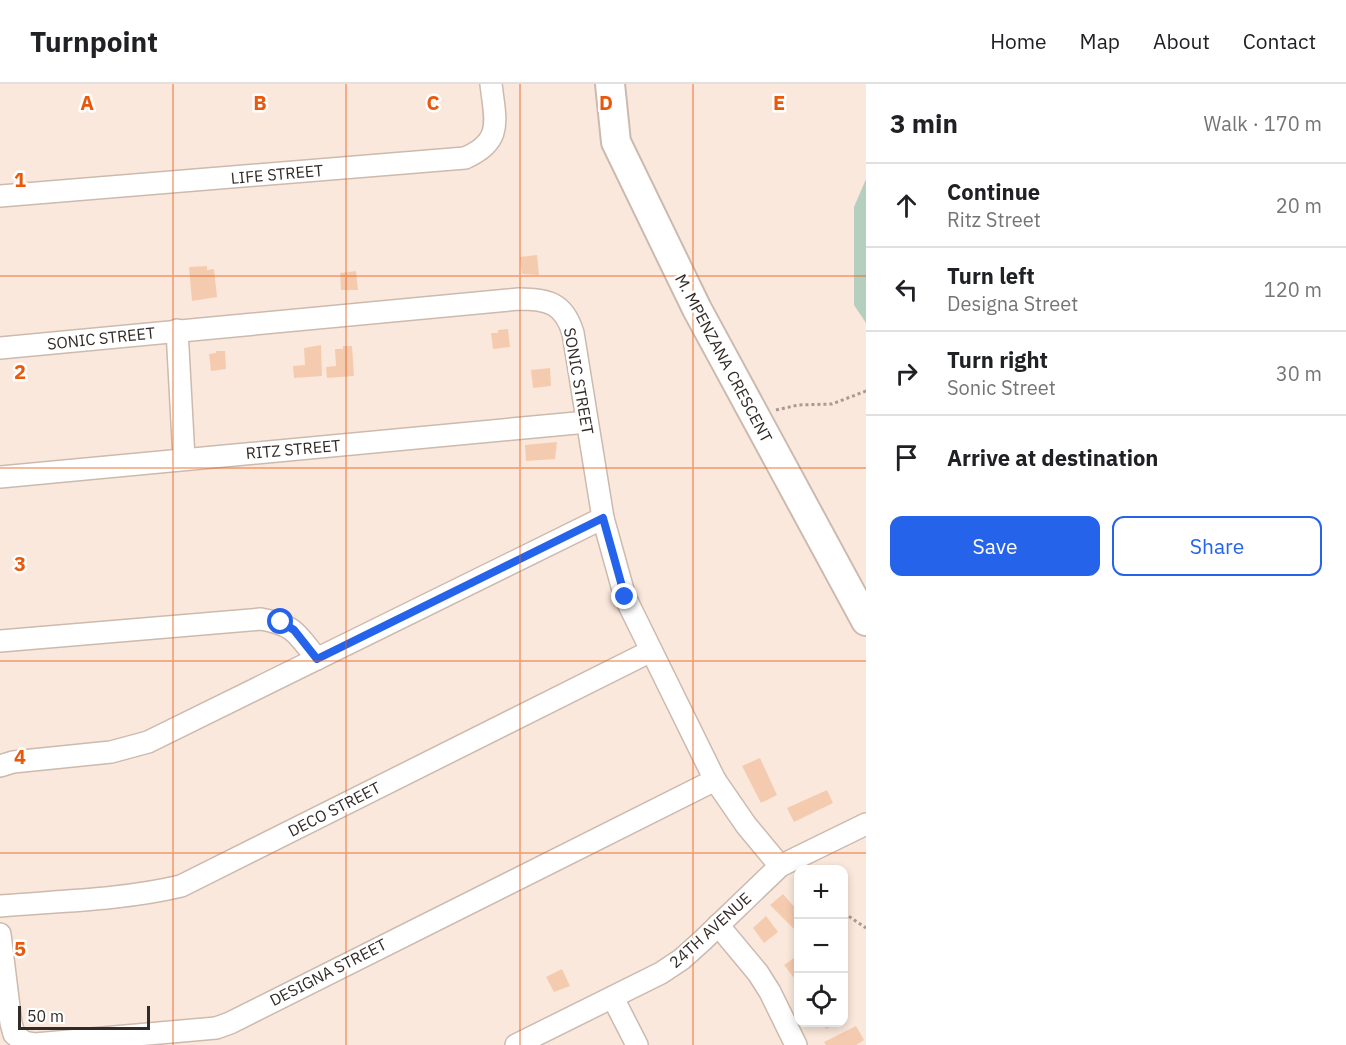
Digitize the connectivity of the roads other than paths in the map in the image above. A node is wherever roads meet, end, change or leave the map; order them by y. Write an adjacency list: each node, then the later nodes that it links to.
1 (491, 84): 3 (street, LIFE STREET)
2 (610, 84): 10 (main road, M. MPENZANA CRESCENT)
3 (0, 196)
4 (177, 330): 5 (street, SONIC STREET); 6 (street, SONIC STREET); 7 (street)
5 (0, 348)
6 (586, 422): 7 (street, RITZ STREET); 9 (street, SONIC STREET)
7 (184, 459): 8 (street, RITZ STREET)
8 (0, 477)
9 (603, 518): 12 (street, SONIC STREET); 13 (street)
10 (866, 621)
11 (0, 641): 13 (street)
12 (651, 651): 15 (street, SONIC STREET); 18 (street, DECO STREET)
13 (317, 659): 14 (street)
14 (0, 766)
15 (715, 780): 17 (street, SONIC STREET); 20 (street, DESIGNA STREET)
16 (866, 824): 17 (street, 24TH AVENUE)
17 (780, 866): 19 (street, 24TH AVENUE)
18 (0, 906)
19 (718, 925): 21 (street, 24TH AVENUE); 24 (street)
20 (0, 934)
21 (613, 998): 22 (street, 24TH AVENUE); 23 (street)
22 (516, 1045)
23 (637, 1045)
24 (796, 1045)

